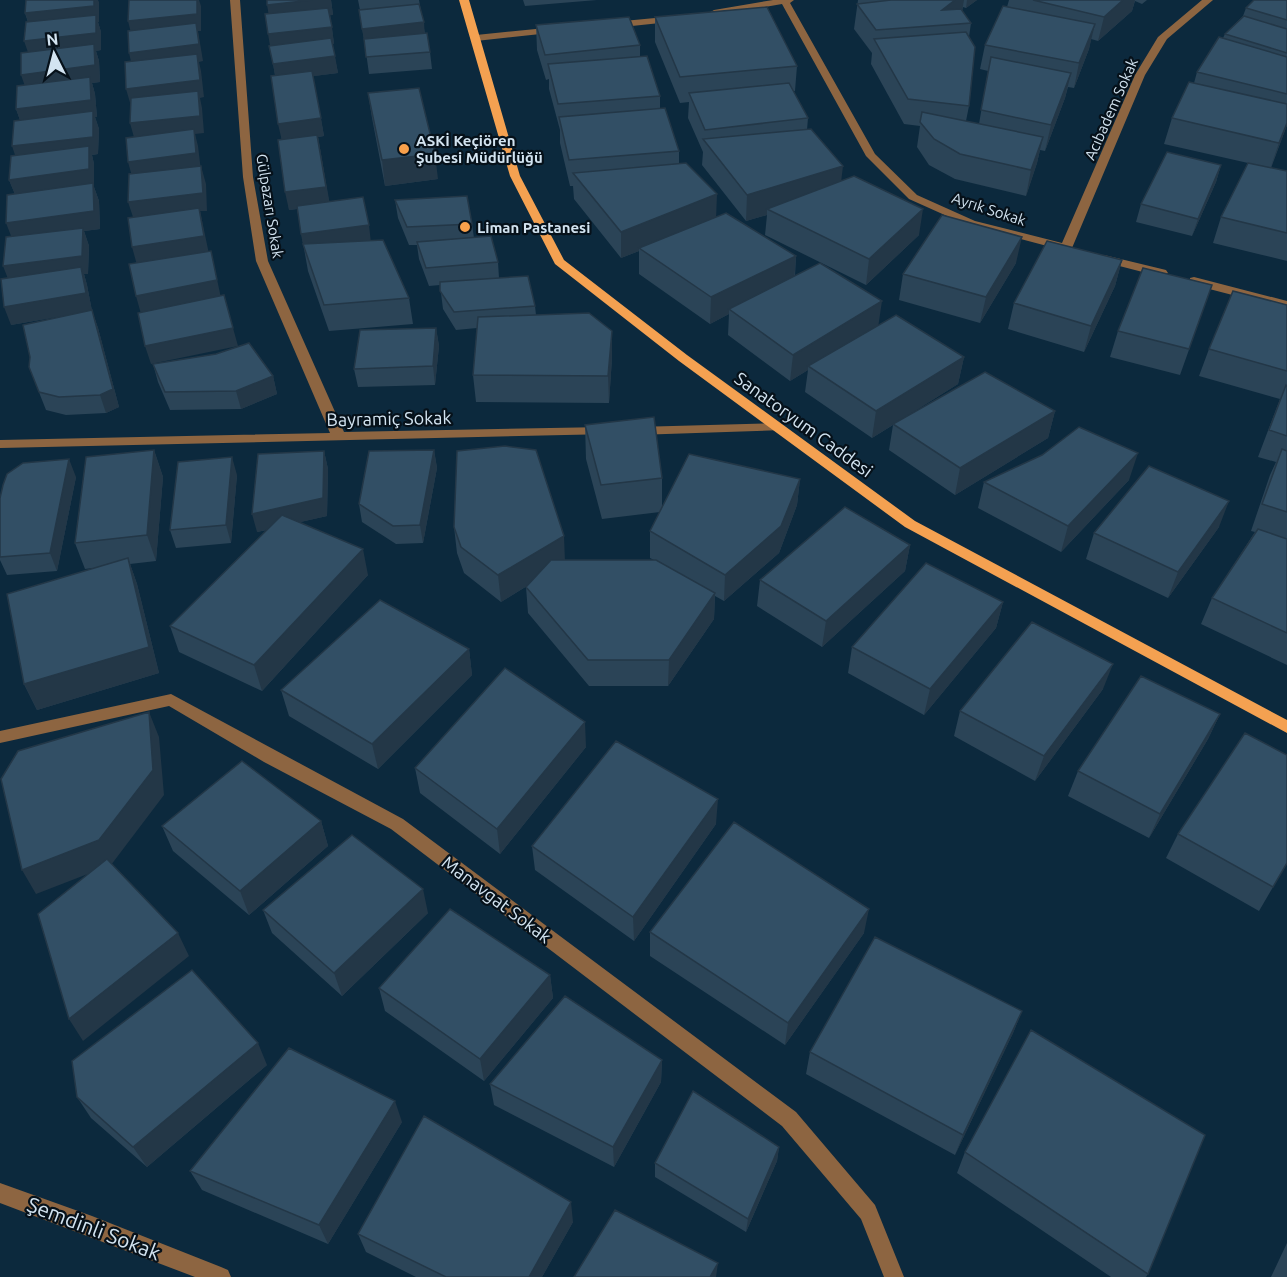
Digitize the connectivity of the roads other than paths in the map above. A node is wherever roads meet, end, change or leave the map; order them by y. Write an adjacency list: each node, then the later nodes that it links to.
1 (235, 0): 14 (street, Gülpazarı Sokak)
2 (464, 0): 9 (main road, Sanatoryum Caddesi)
3 (1208, 0): 10 (street, Acıbadem Sokak)
4 (786, 1): 5 (street); 10 (street, Ayrık Sokak)
5 (708, 14)
6 (686, 18): 7 (street)
7 (604, 26)
8 (569, 29): 9 (street)
9 (476, 38): 13 (main road, Sanatoryum Caddesi)
10 (1070, 250)
11 (1090, 255): 12 (street)
12 (1287, 305)
13 (778, 427): 14 (street, Bayramiç Sokak); 16 (main road, Sanatoryum Caddesi)
14 (339, 437): 15 (street, Bayramiç Sokak)
15 (0, 444)
16 (1287, 727)
17 (0, 737): 20 (street, Manavgat Sokak)
18 (0, 1193): 19 (street, Şemdinli Sokak)
19 (221, 1277)
20 (894, 1277)

